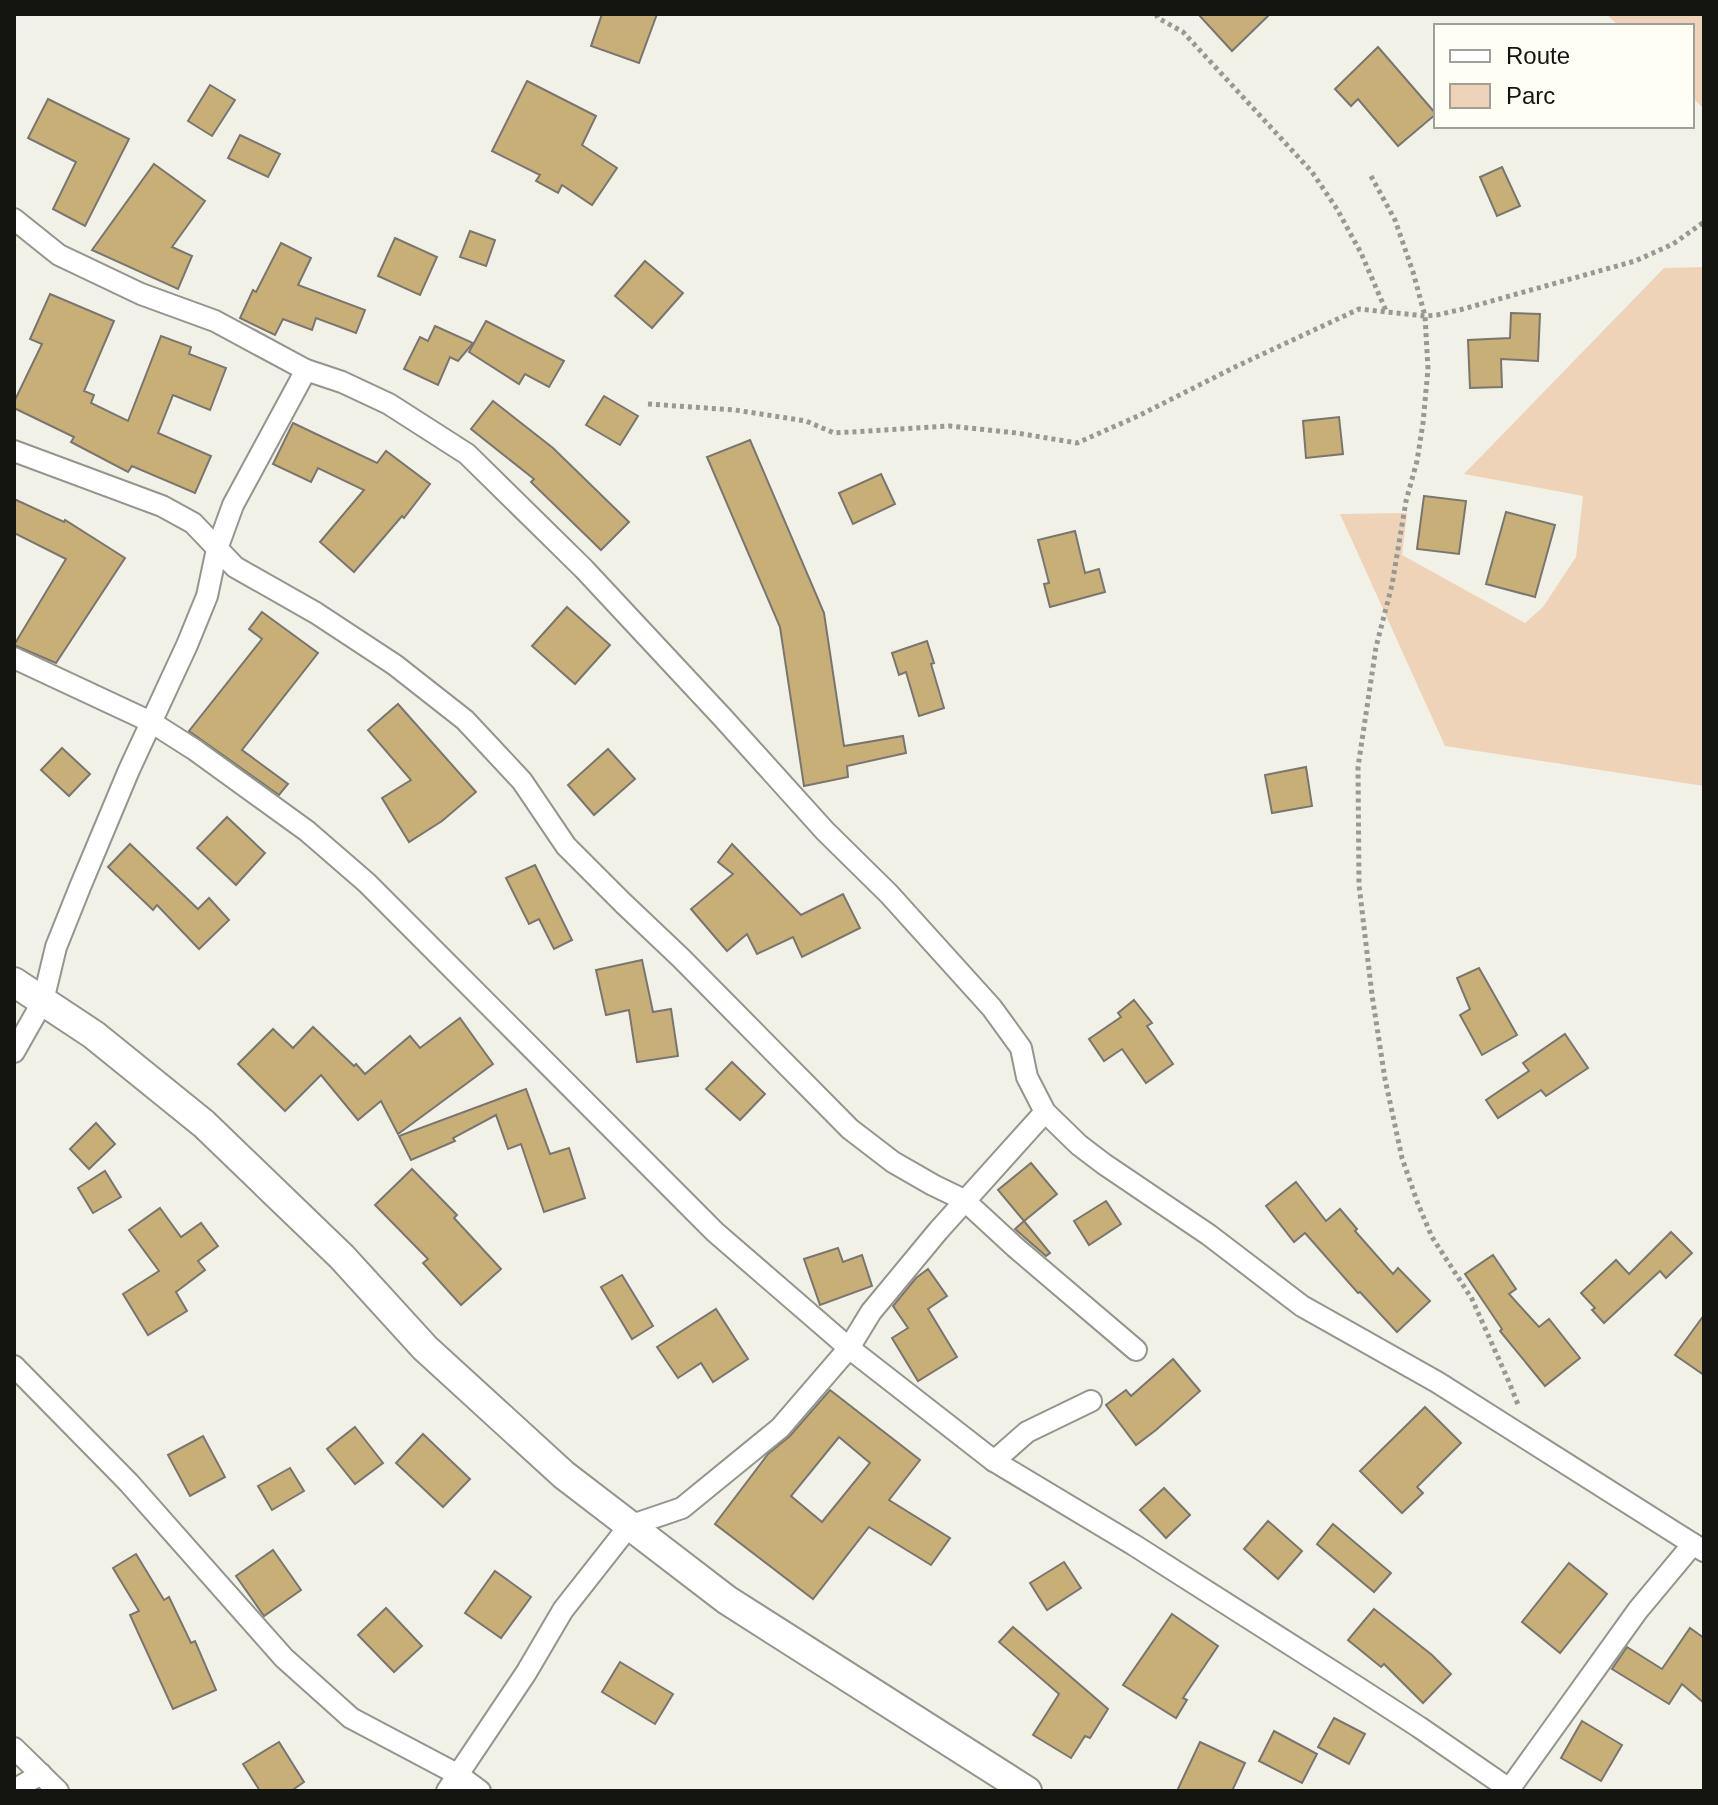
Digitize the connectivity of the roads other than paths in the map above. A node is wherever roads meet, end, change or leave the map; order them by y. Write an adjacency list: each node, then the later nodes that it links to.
1 (14, 219): 2 (street)
2 (306, 370): 4 (street); 10 (street)
3 (14, 451): 4 (street)
4 (217, 549): 6 (street); 11 (street)
5 (14, 658): 6 (street)
6 (151, 722): 8 (street); 12 (street)
7 (14, 982): 8 (main road)
8 (43, 1001): 9 (street); 17 (main road)
9 (14, 1052)
10 (1045, 1112): 11 (street); 18 (street)
11 (964, 1200): 12 (street); 13 (street)
12 (849, 1348): 16 (street); 17 (street)
13 (1136, 1350)
14 (14, 1366): 21 (street)
15 (1091, 1401): 16 (street)
16 (994, 1461): 26 (street)
17 (629, 1526): 21 (street); 25 (main road)
18 (1698, 1547): 26 (street)
19 (14, 1748): 20 (street)
20 (41, 1774): 22 (street); 23 (street)
21 (452, 1782): 24 (street)
22 (14, 1790)
23 (58, 1791)
24 (480, 1791)
25 (1027, 1791)
26 (1510, 1791)

